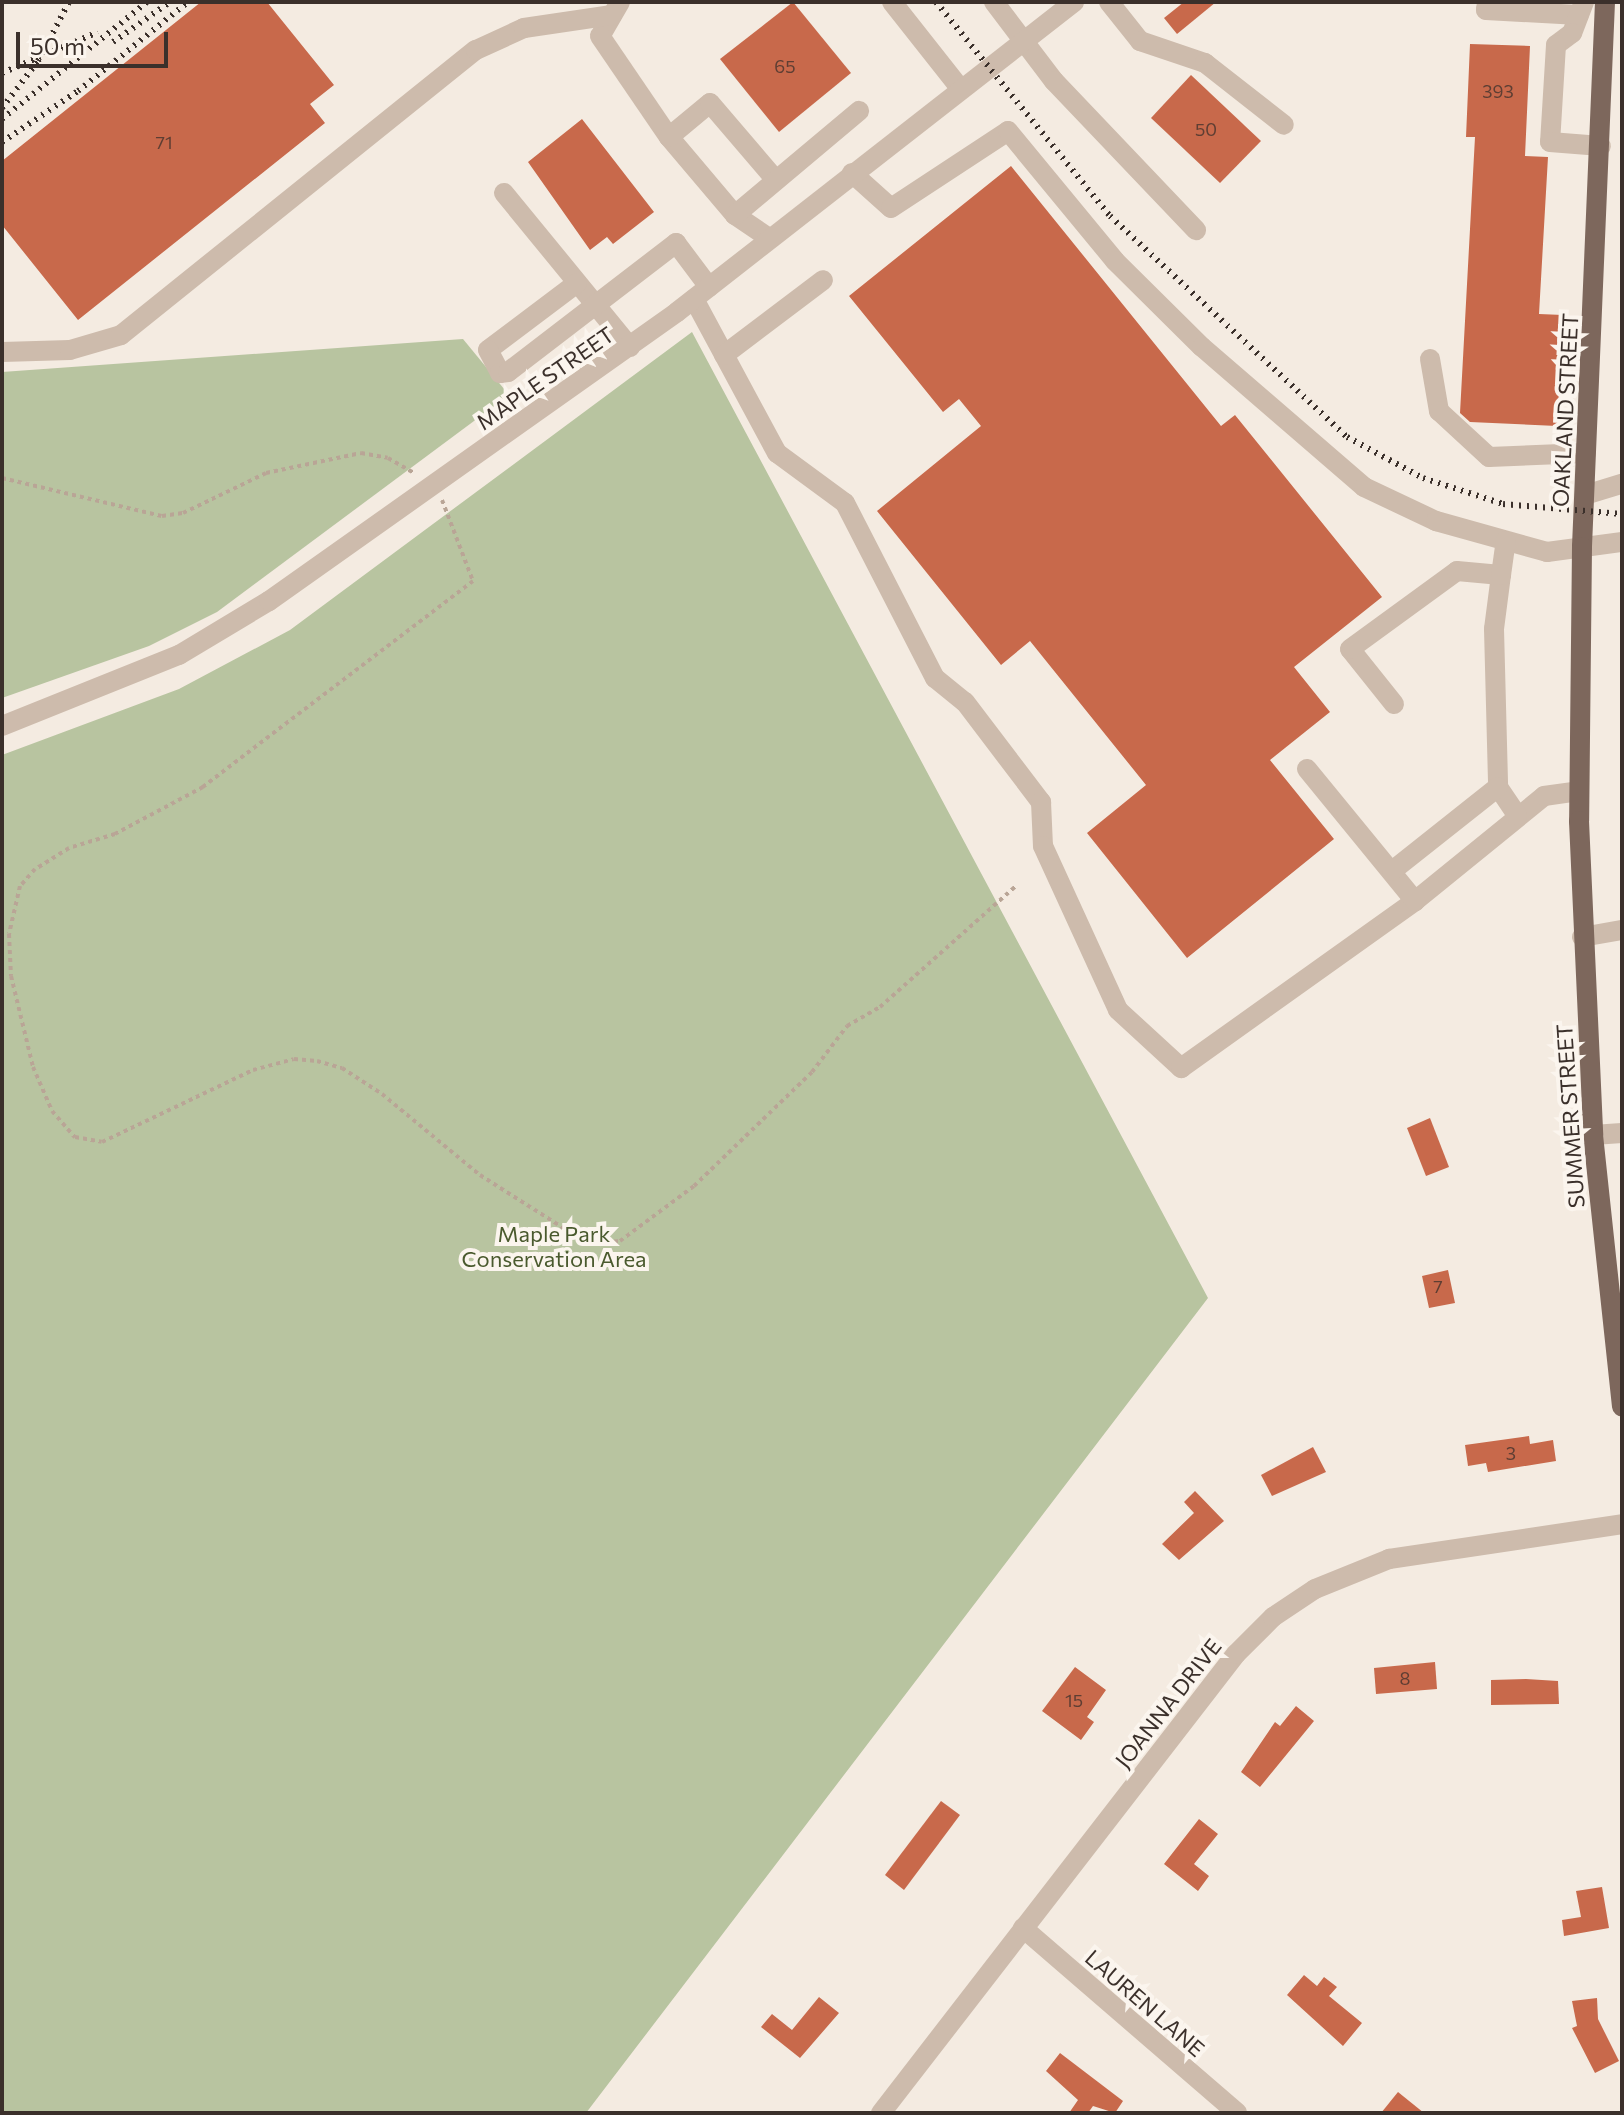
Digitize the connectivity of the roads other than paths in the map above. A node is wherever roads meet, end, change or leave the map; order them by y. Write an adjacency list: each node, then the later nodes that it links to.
1 (892, 2): 11 (street)
2 (994, 2): 10 (street)
3 (1074, 2): 10 (street, MAPLE STREET)
4 (1109, 2): 13 (street)
5 (1487, 2): 8 (street)
6 (1605, 2): 9 (main road, OAKLAND STREET)
7 (616, 8): 14 (street); 27 (street)
8 (1578, 17): 9 (street); 15 (street)
9 (1604, 36): 15 (main road, OAKLAND STREET)
10 (1025, 41): 11 (street, MAPLE STREET); 20 (street)
11 (960, 88): 16 (street, MAPLE STREET)
12 (859, 111): 17 (street)
13 (1284, 125)
14 (669, 137): 17 (street); 19 (street)
15 (1601, 146): 30 (main road, OAKLAND STREET)
16 (852, 173): 21 (street, MAPLE STREET); 33 (street)
17 (775, 179): 19 (street)
18 (504, 193): 23 (street)
19 (735, 215): 21 (street)
20 (1196, 230)
21 (769, 238): 24 (street, MAPLE STREET)
22 (823, 280): 28 (street)
23 (577, 283): 25 (street); 25 (street)
24 (701, 293): 25 (street); 26 (street, MAPLE STREET); 28 (street)
25 (595, 306): 26 (street)
26 (630, 347): 38 (street, MAPLE STREET)
27 (2, 352)
28 (724, 355): 45 (street)
29 (1430, 359): 30 (street)
30 (1586, 453): 32 (main road, OAKLAND STREET)
31 (1622, 484): 32 (street)
32 (1585, 495): 35 (main road, OAKLAND STREET)
33 (1506, 541): 35 (street); 36 (street)
34 (1622, 542): 35 (street)
35 (1582, 547): 41 (main road, OAKLAND STREET)
36 (1501, 575): 37 (street); 40 (street)
37 (1394, 704)
38 (2, 726)
39 (1307, 769): 44 (street)
40 (1498, 787): 42 (street); 44 (street)
41 (1579, 791): 42 (street); 43 (main road, OAKLAND STREET)
42 (1517, 815): 45 (street)
43 (1579, 821): 47 (main road, SUMMER STREET)
44 (1392, 871): 45 (street)
45 (1415, 901)
46 (1622, 930): 47 (street)
47 (1582, 937): 49 (main road, SUMMER STREET)
48 (1622, 1133): 49 (street)
49 (1593, 1135): 50 (main road, SUMMER STREET)
50 (1622, 1406)
51 (1622, 1524): 52 (street, JOANNA DRIVE)
52 (1023, 1928): 53 (street, JOANNA DRIVE); 54 (street, LAUREN LANE)
53 (881, 2113)
54 (1237, 2113)

